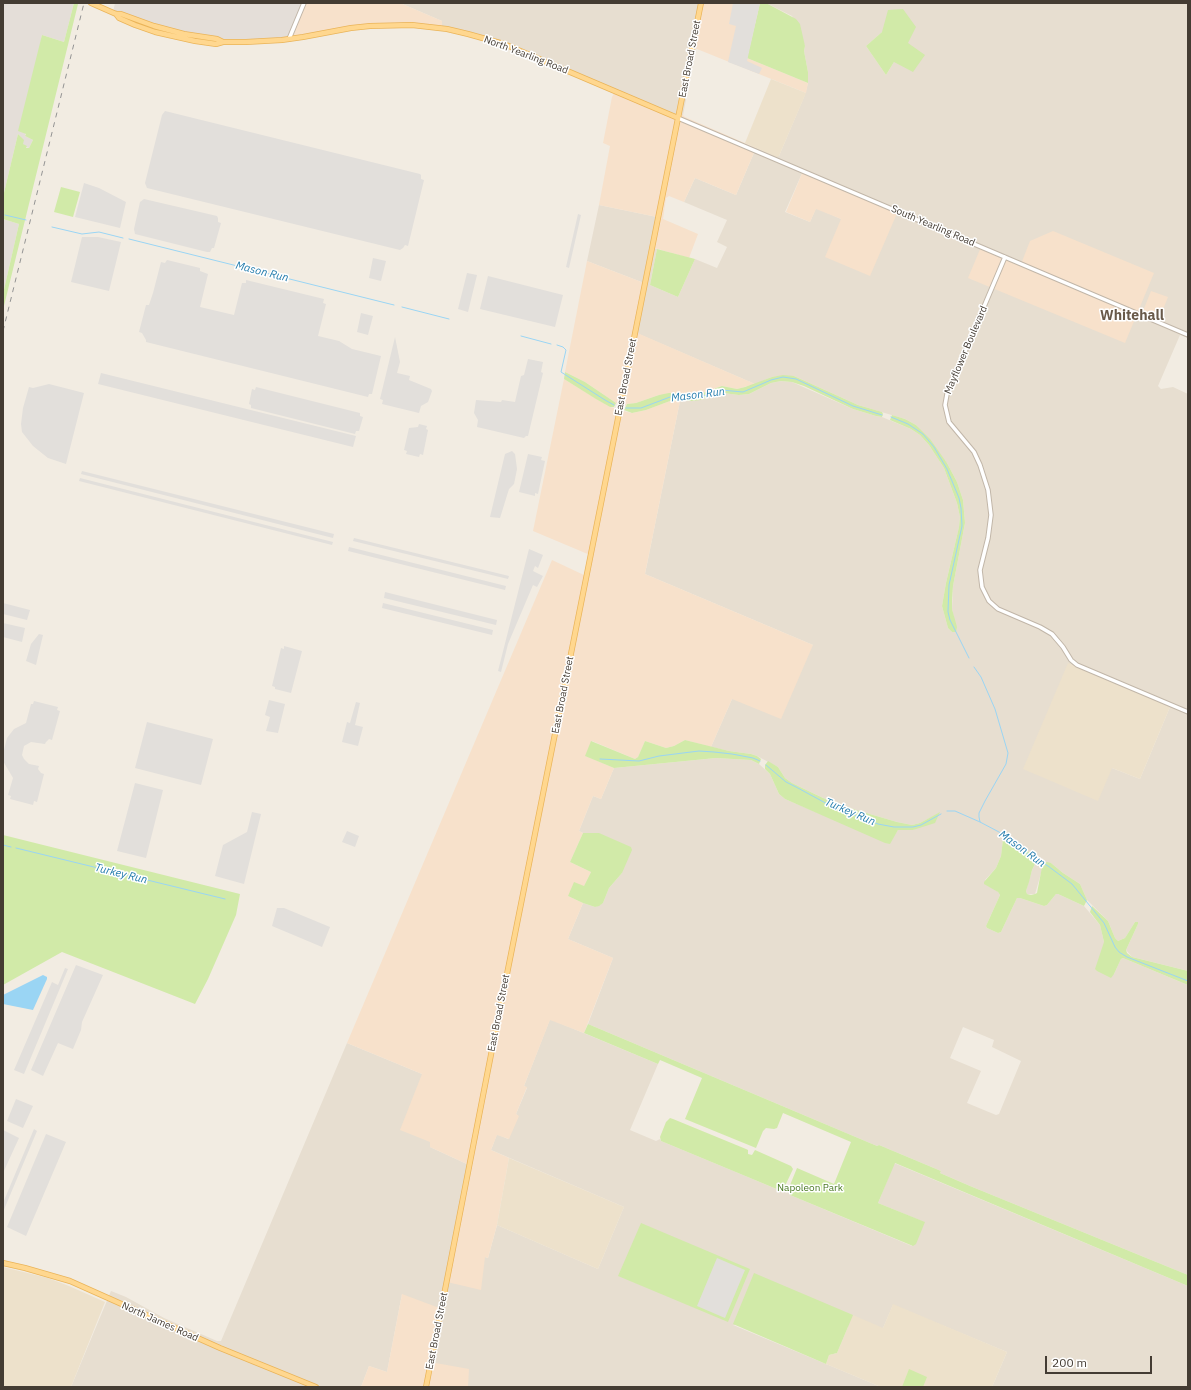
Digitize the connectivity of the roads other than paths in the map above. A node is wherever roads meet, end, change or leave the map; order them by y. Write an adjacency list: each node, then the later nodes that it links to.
1 (91, 3): 4 (main road, North Yearling Road)
2 (304, 3): 4 (street)
3 (701, 3): 5 (main road, East Broad Street)
4 (289, 39): 5 (main road, North Yearling Road)
5 (678, 118): 6 (street, South Yearling Road); 11 (main road, East Broad Street)
6 (1005, 257): 7 (street, South Yearling Road); 8 (street, Mayflower Boulevard)
7 (1188, 335)
8 (1188, 712)
9 (3, 1263): 10 (main road, North James Road)
10 (316, 1387)
11 (426, 1387)

